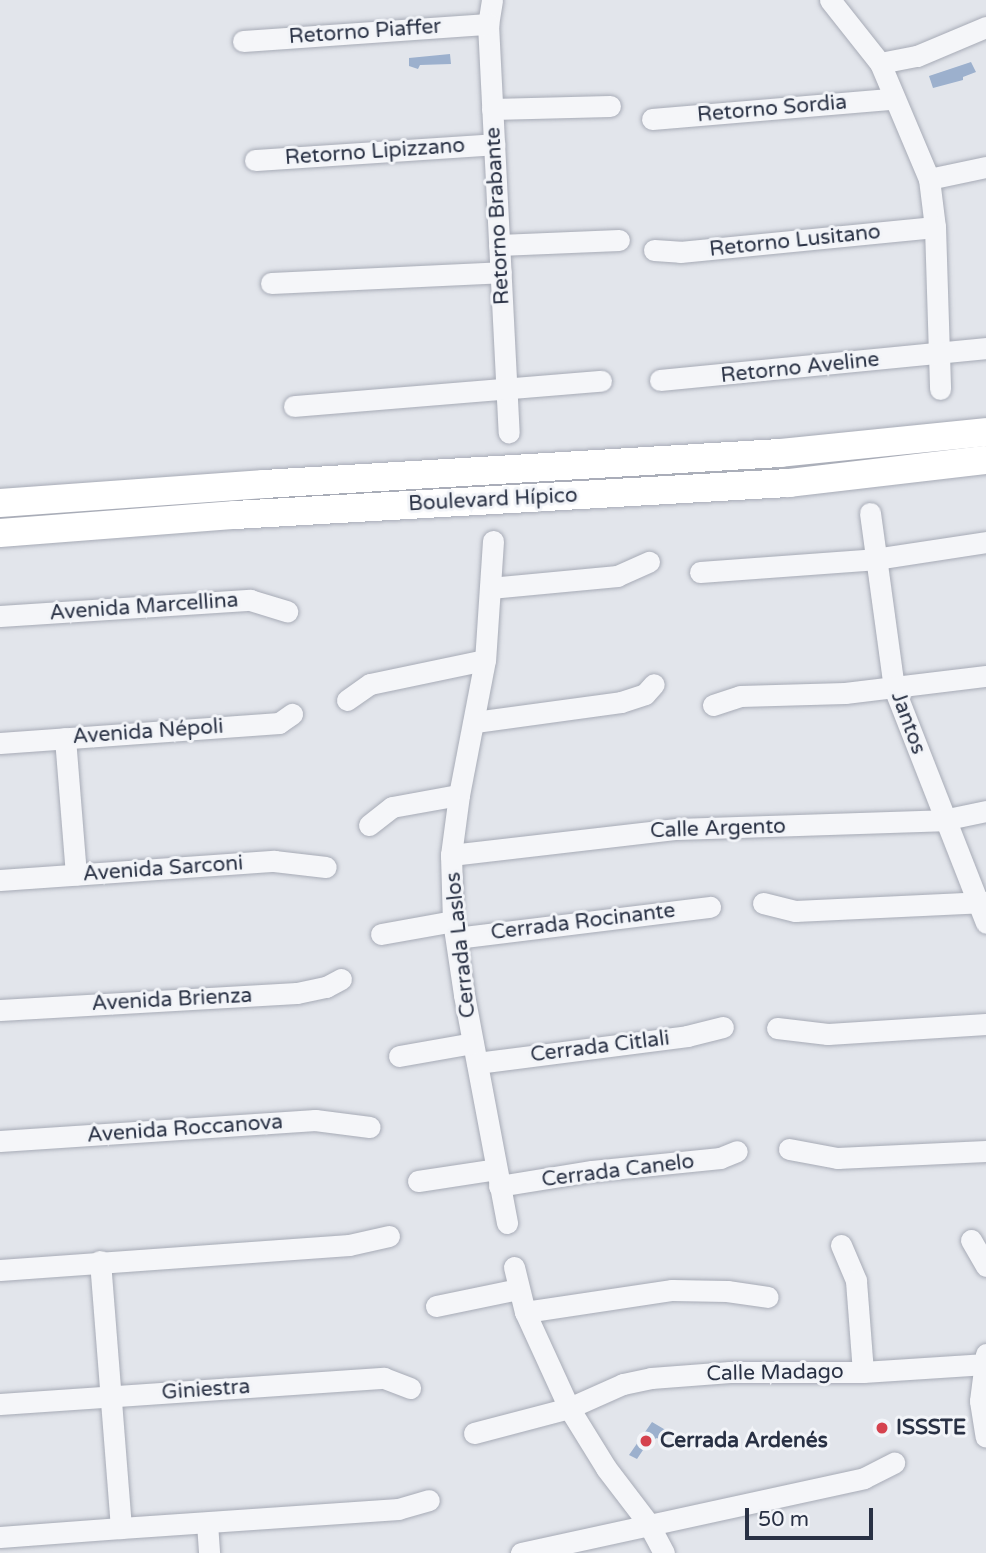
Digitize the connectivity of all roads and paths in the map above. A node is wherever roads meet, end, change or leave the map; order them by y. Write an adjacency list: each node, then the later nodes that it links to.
1 (492, 0): 3 (street, Retorno Brabante)
2 (830, 0): 6 (street)
3 (488, 24): 5 (street, Retorno Piaffer); 9 (street, Retorno Brabante)
4 (986, 27): 6 (street)
5 (243, 41)
6 (880, 63): 7 (street)
7 (892, 99): 10 (street, Retorno Sordia); 14 (street)
8 (610, 106): 9 (street)
9 (492, 110): 11 (street, Retorno Brabante)
10 (652, 119)
11 (494, 144): 12 (street, Retorno Lipizzano); 17 (street, Retorno Brabante)
12 (255, 160)
13 (986, 167): 14 (street)
14 (929, 179): 15 (street)
15 (935, 227): 18 (street, Retorno Lusitano); 22 (street)
16 (619, 240): 17 (street)
17 (499, 245): 19 (street, Retorno Brabante)
18 (654, 250)
19 (500, 272): 20 (street); 26 (street, Retorno Brabante)
20 (271, 284)
21 (986, 348): 22 (street, Retorno Aveline)
22 (940, 354): 23 (street, Retorno Aveline); 25 (street)
23 (660, 380)
24 (601, 381): 26 (street)
25 (940, 389)
26 (508, 390): 27 (street); 28 (street, Retorno Brabante)
27 (295, 406)
28 (509, 432)
29 (986, 432): 31 (street, Boulevard Hípico)
30 (986, 460): 31 (street, Boulevard Hípico)
31 (530, 483): 32 (street, Boulevard Hípico); 34 (street, Boulevard Hípico)
32 (0, 503)
33 (870, 513): 37 (street, Jantos)
34 (0, 533)
35 (493, 541): 40 (street, Cerrada Laslos)
36 (986, 542): 37 (street)
37 (875, 559): 39 (street); 46 (street, Jantos)
38 (649, 562): 40 (street)
39 (701, 572)
40 (490, 588): 43 (street, Cerrada Laslos)
41 (287, 611): 42 (street, Avenida Marcellina)
42 (0, 616)
43 (485, 660): 47 (street); 50 (street, Cerrada Laslos)
44 (986, 676): 46 (street)
45 (654, 684): 50 (street)
46 (894, 688): 48 (street); 55 (street, Jantos)
47 (347, 700)
48 (713, 705)
49 (292, 714): 51 (street, Avenida Népoli)
50 (475, 722): 53 (street, Cerrada Laslos)
51 (65, 738): 52 (street, Avenida Népoli); 59 (street)
52 (0, 743)
53 (459, 795): 56 (street); 57 (street, Cerrada Laslos)
54 (986, 811): 55 (street, Calle Argento)
55 (943, 820): 57 (street, Calle Argento); 63 (street, Jantos)
56 (369, 825)
57 (451, 855): 64 (street, Cerrada Laslos)
58 (326, 867): 59 (street, Avenida Sarconi)
59 (76, 875): 60 (street, Avenida Sarconi)
60 (0, 880)
61 (763, 904): 63 (street)
62 (710, 907): 64 (street, Cerrada Rocinante)
63 (984, 910)
64 (455, 930): 65 (street, Cerrada Rocinante); 71 (street, Cerrada Laslos)
65 (381, 934)
66 (341, 979): 67 (street, Avenida Brienza)
67 (0, 1010)
68 (986, 1024): 70 (street)
69 (723, 1027): 71 (street, Cerrada Citlali)
70 (777, 1028)
71 (475, 1053): 72 (street, Cerrada Citlali); 78 (street, Cerrada Laslos)
72 (399, 1056)
73 (370, 1126): 74 (street, Avenida Roccanova)
74 (0, 1141)
75 (789, 1149): 77 (street)
76 (737, 1151): 78 (street, Cerrada Canelo)
77 (986, 1151)
78 (497, 1178): 79 (street, Cerrada Canelo); 80 (street, Cerrada Laslos)
79 (418, 1181)
80 (507, 1223)
81 (389, 1236): 84 (street)
82 (971, 1240): 85 (street)
83 (841, 1245): 93 (street)
84 (100, 1261): 87 (street); 95 (street)
85 (986, 1266)
86 (514, 1267): 88 (street)
87 (0, 1270)
88 (518, 1289): 90 (street); 91 (street)
89 (768, 1297): 91 (street)
90 (436, 1306)
91 (525, 1312): 97 (street)
92 (985, 1361): 93 (street, Calle Madago); 99 (street)
93 (863, 1372): 97 (street, Calle Madago)
94 (410, 1388): 95 (street, Giniestra)
95 (112, 1396): 96 (street, Giniestra); 104 (street)
96 (0, 1404)
97 (569, 1408): 98 (street, Calle Madago); 103 (street)
98 (474, 1433)
99 (986, 1437)
100 (894, 1463): 103 (street)
101 (429, 1500): 102 (street)
102 (207, 1523): 104 (street); 107 (street)
103 (648, 1523): 108 (street); 109 (street)
104 (121, 1528): 106 (street)
105 (0, 1536): 106 (street)
106 (44, 1543)
107 (209, 1553)
108 (520, 1553)
109 (664, 1553)

